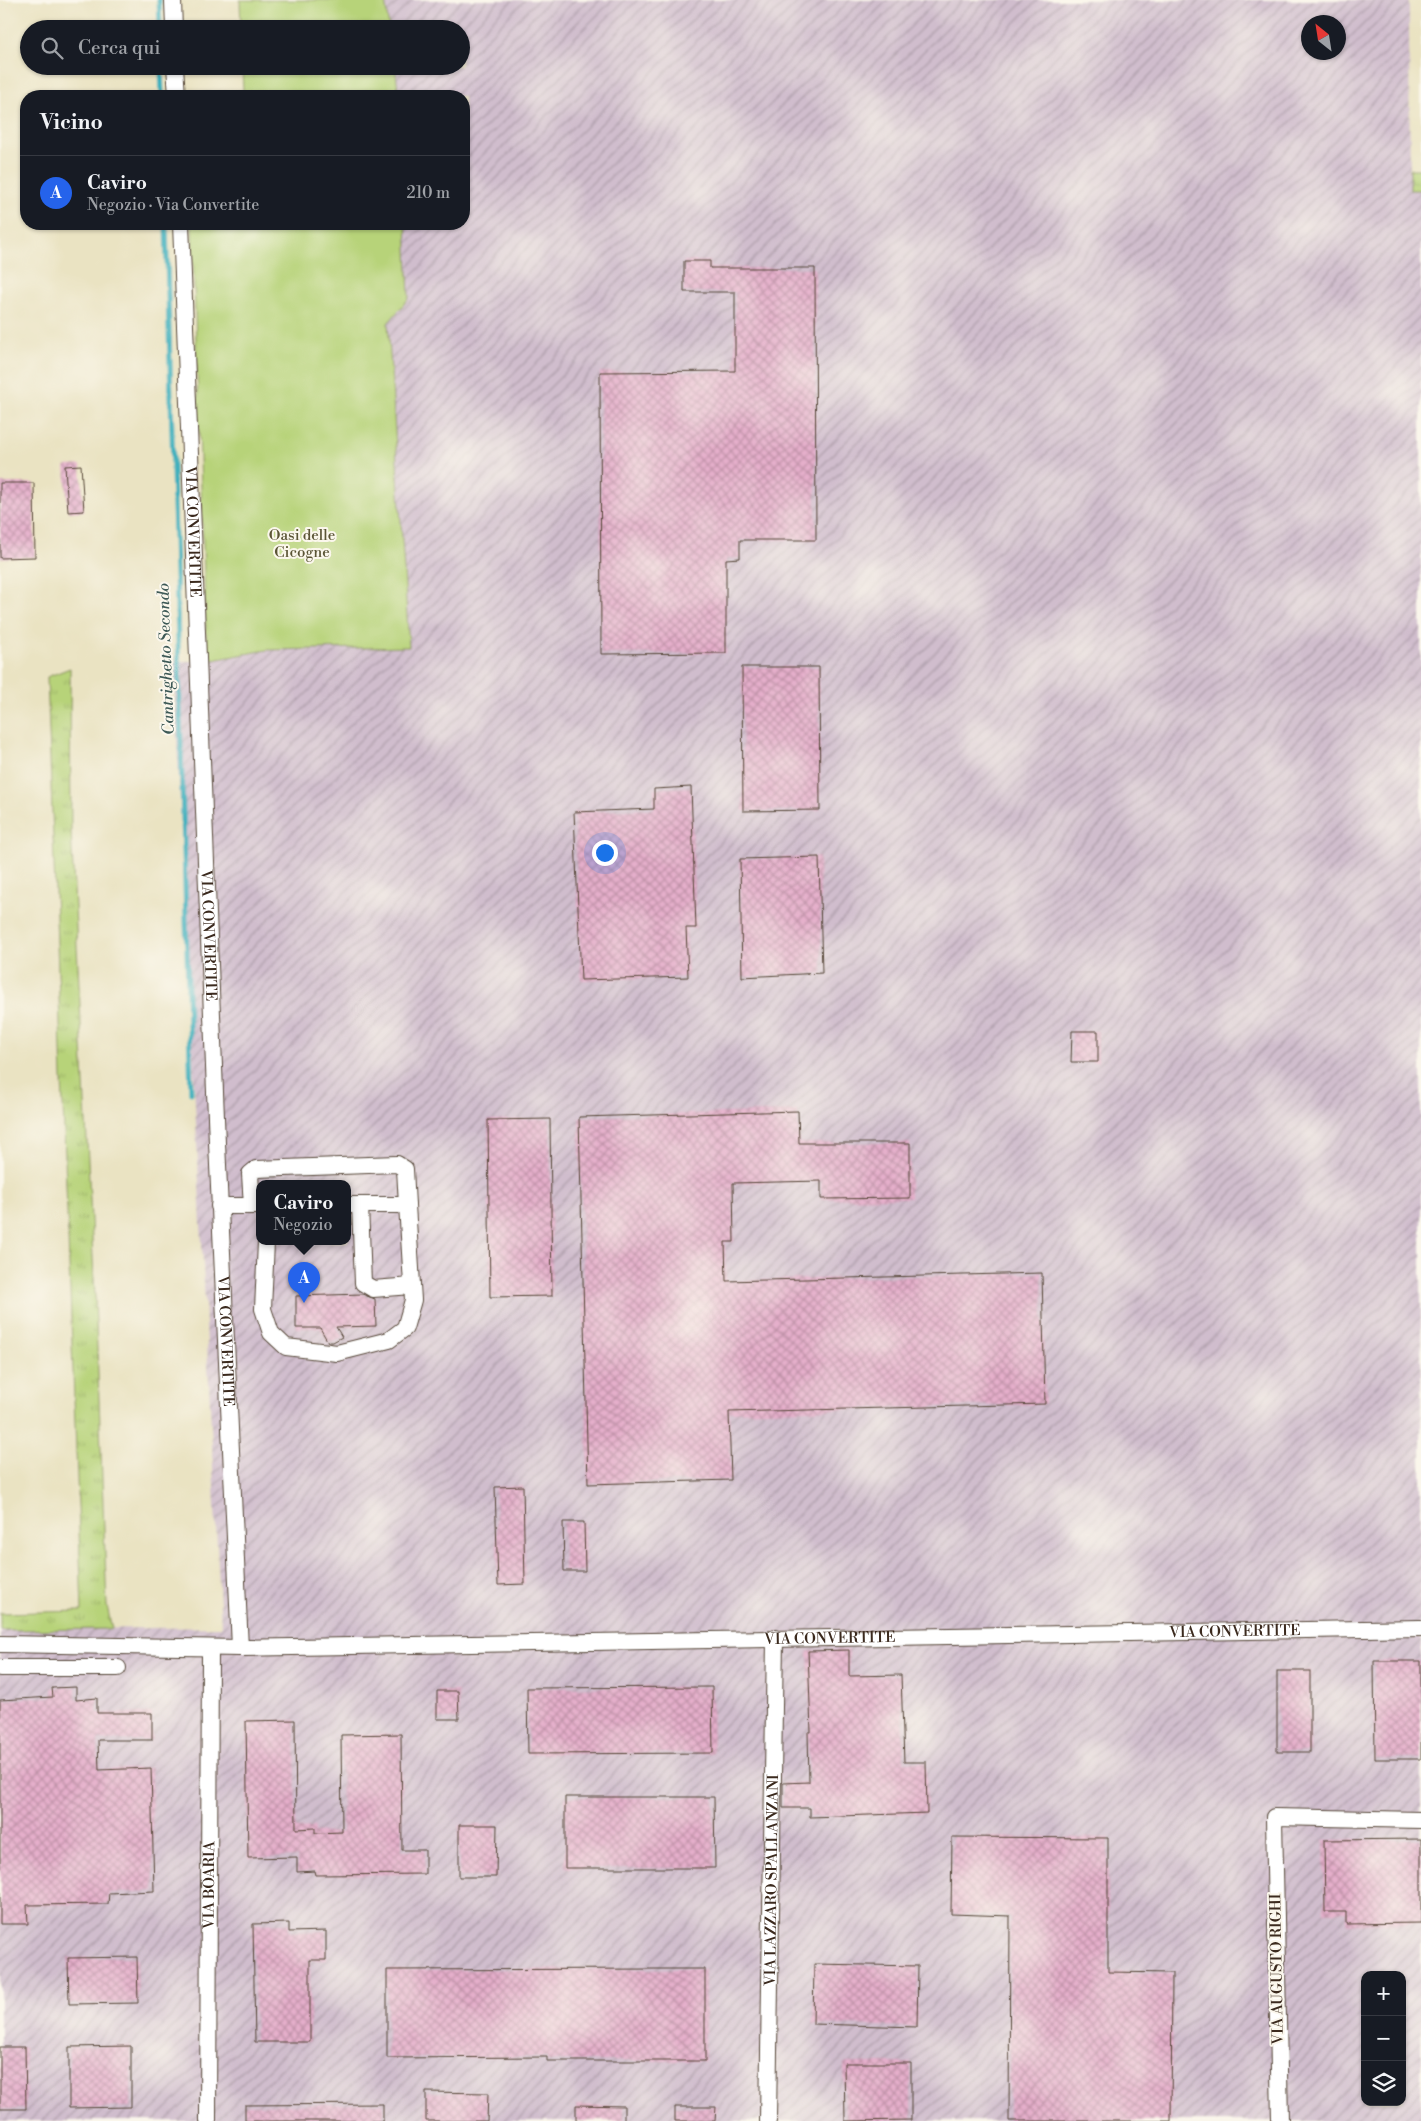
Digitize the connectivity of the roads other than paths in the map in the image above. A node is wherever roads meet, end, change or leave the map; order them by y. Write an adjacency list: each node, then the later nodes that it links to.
1 (173, 0): 2 (street)
2 (174, 20)
3 (175, 75): 4 (street)
4 (176, 90)
5 (182, 230): 8 (street, VIA CONVERTITE)
6 (354, 1205): 7 (street); 11 (street)
7 (407, 1205): 9 (street); 11 (street)
8 (220, 1206): 9 (street); 16 (street, VIA CONVERTITE)
9 (256, 1206)
10 (266, 1245): 11 (street)
11 (412, 1286)
12 (1421, 1628): 13 (street, VIA CONVERTITE)
13 (775, 1638): 16 (street, VIA CONVERTITE); 21 (street, VIA LAZZARO SPALLANZANI)
14 (0, 1644): 15 (street, VIA CONVERTITE)
15 (210, 1648): 16 (street, VIA CONVERTITE); 20 (street, VIA BOARIA)
16 (240, 1648)
17 (0, 1668): 18 (street)
18 (118, 1668)
19 (1421, 1820): 22 (street, VIA AUGUSTO RIGHI)
20 (208, 2121)
21 (768, 2121)
22 (1280, 2121)

